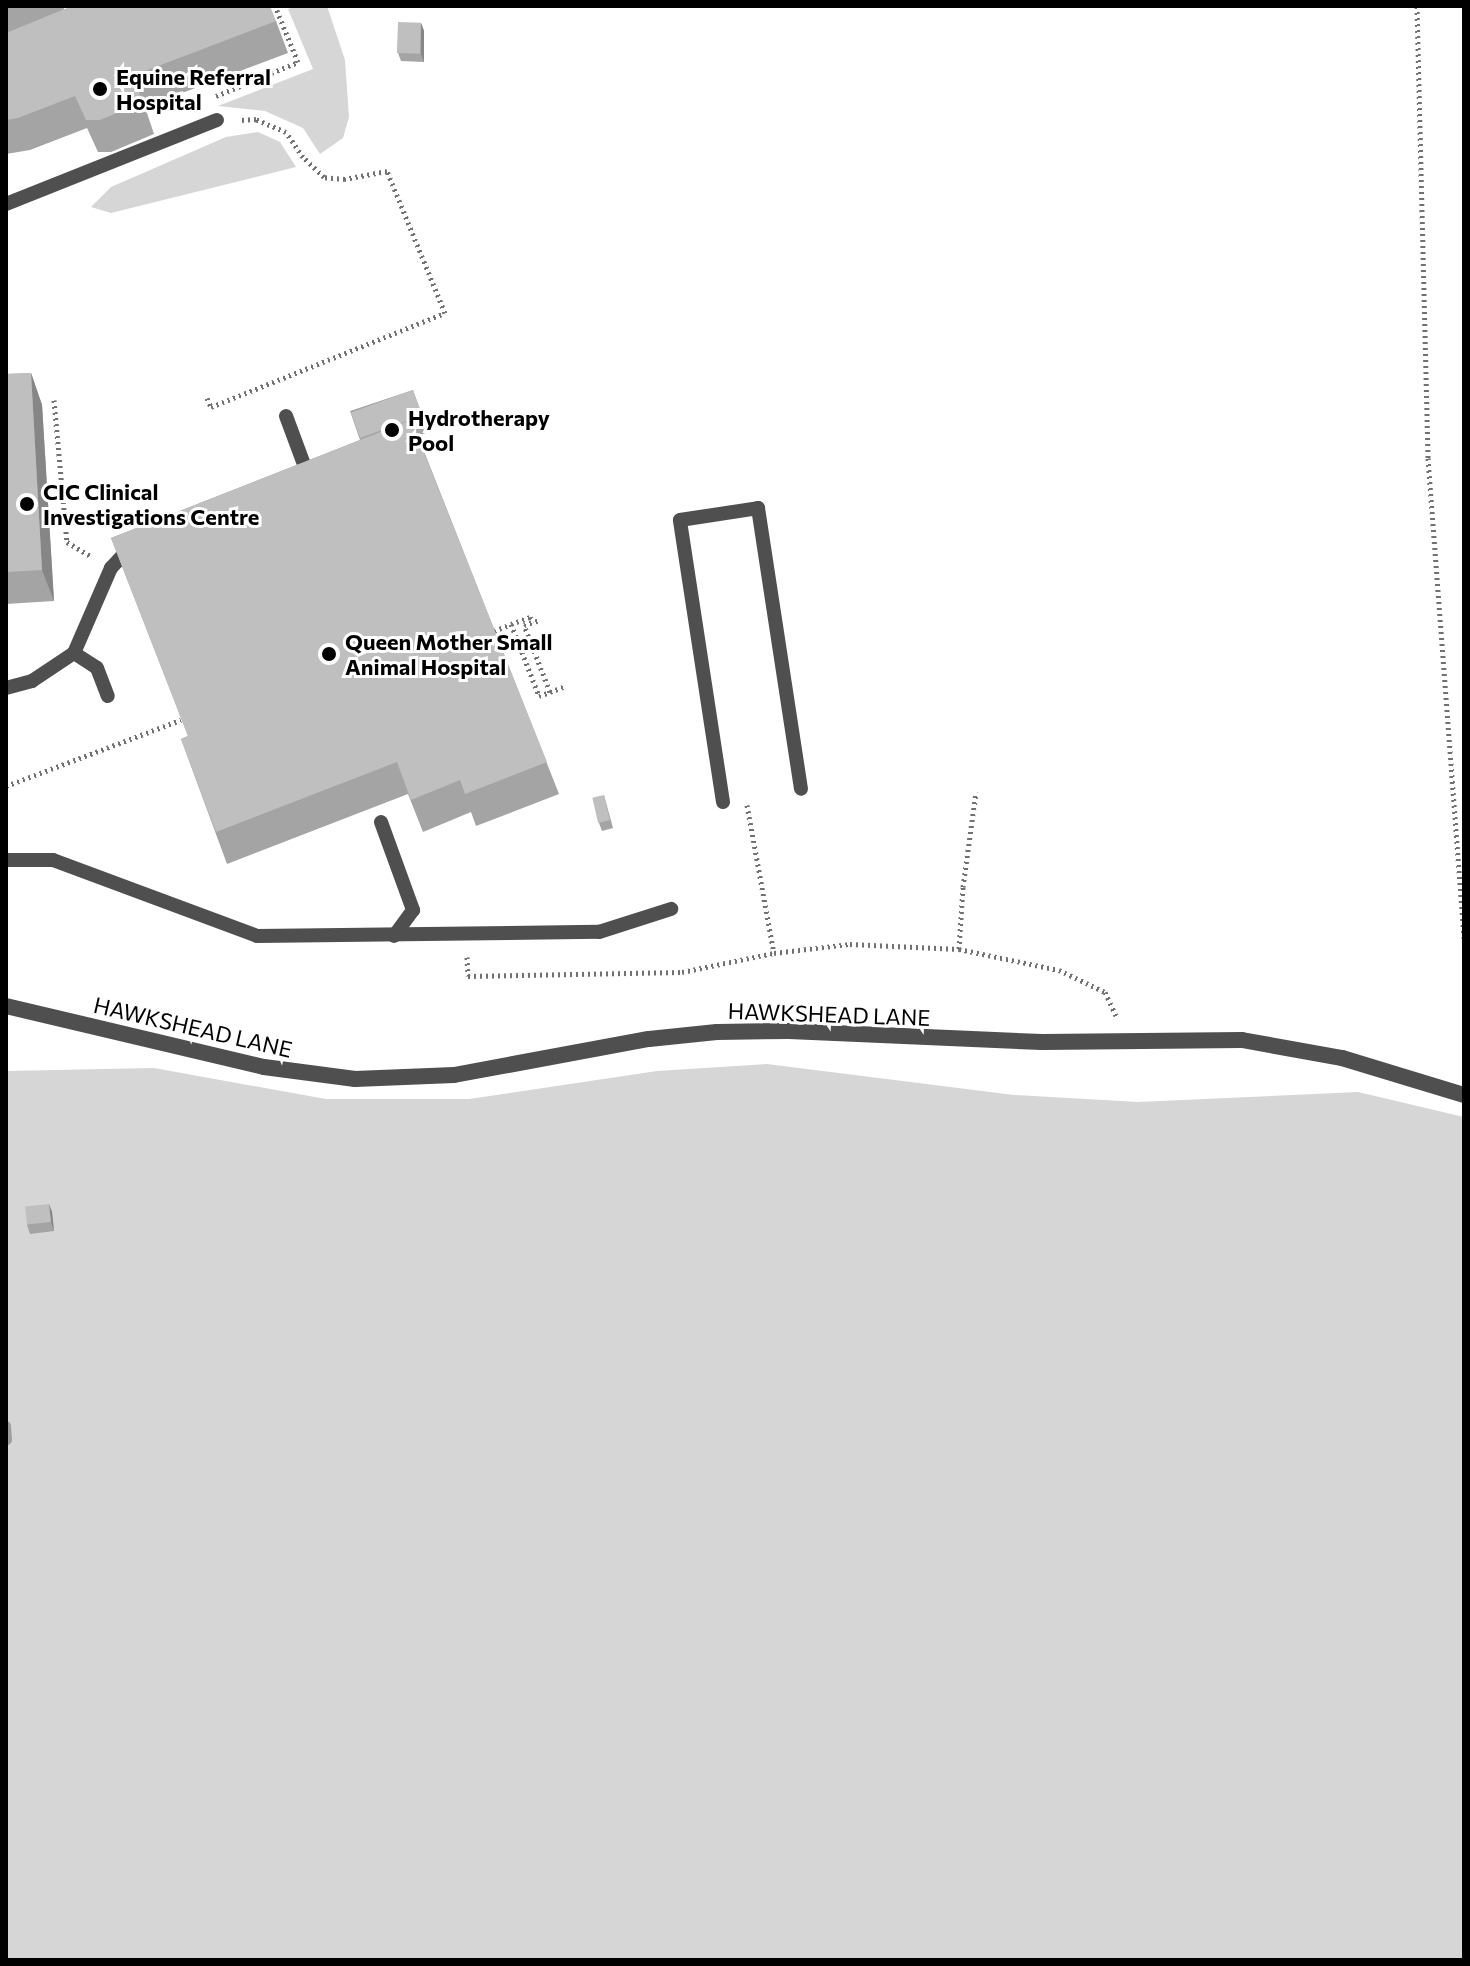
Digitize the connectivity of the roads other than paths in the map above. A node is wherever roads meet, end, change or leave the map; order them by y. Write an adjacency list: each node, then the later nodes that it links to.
1 (217, 120): 2 (lane)
2 (6, 204)
3 (286, 416): 4 (lane)
4 (286, 489)
5 (153, 542): 6 (lane)
6 (74, 653): 7 (lane); 8 (lane)
7 (6, 688)
8 (108, 696)
9 (801, 789): 10 (lane)
10 (723, 802)
11 (381, 822): 16 (lane)
12 (6, 860): 15 (lane)
13 (671, 909): 16 (lane)
14 (292, 921): 15 (lane)
15 (293, 936): 16 (lane)
16 (394, 936)
17 (6, 1006): 18 (street, HAWKSHEAD LANE)
18 (1464, 1095)

